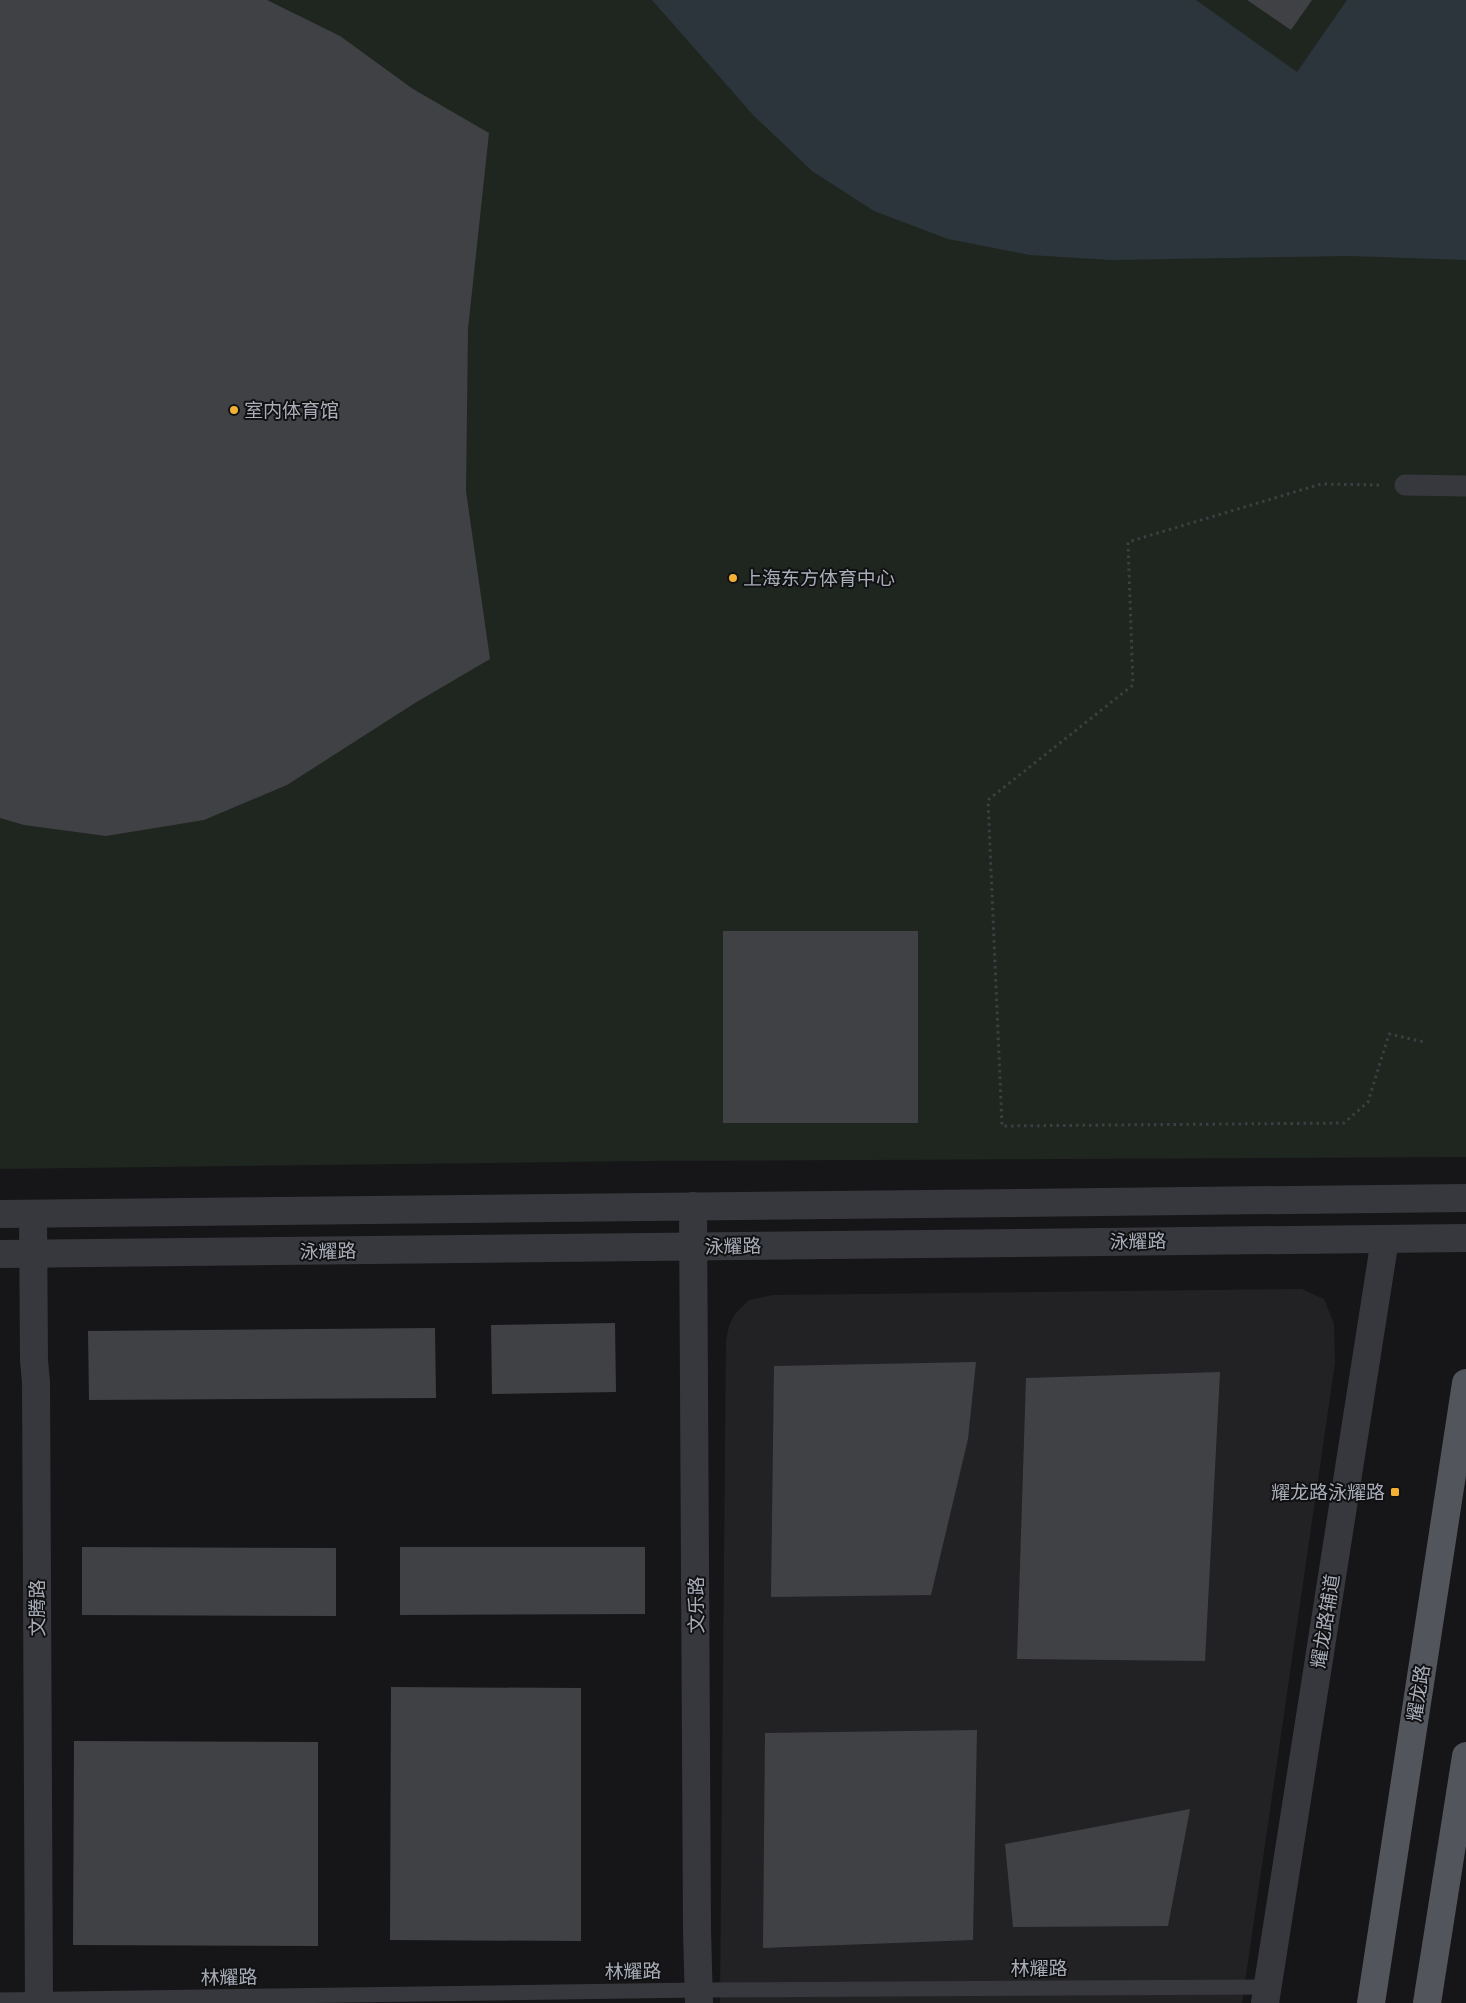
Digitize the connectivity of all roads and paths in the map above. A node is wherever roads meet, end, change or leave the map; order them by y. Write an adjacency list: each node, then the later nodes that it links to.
1 (1405, 485): 2 (street); 3 (path)
2 (1466, 486)
3 (1424, 1042)
4 (1466, 1198): 5 (street, 泳耀路)
5 (693, 1206): 7 (street, 泳耀路); 10 (street, 文乐路)
6 (0, 1214): 7 (street, 泳耀路)
7 (33, 1214): 12 (street, 文腾路)
8 (1466, 1238): 9 (street, 泳耀路)
9 (1385, 1239): 10 (street, 泳耀路); 15 (street, 耀龙路辅道)
10 (693, 1247): 12 (street, 泳耀路); 16 (street, 文乐路)
11 (0, 1254): 12 (street, 泳耀路)
12 (33, 1254): 18 (street, 文腾路)
13 (1466, 1383): 19 (main road, 耀龙路)
14 (1466, 1756): 20 (main road)
15 (1266, 1995): 16 (lane, 林耀路)
16 (699, 1997): 18 (lane, 林耀路)
17 (0, 2000): 18 (lane, 林耀路)
18 (39, 2001)
19 (1371, 2003)
20 (1427, 2003)

